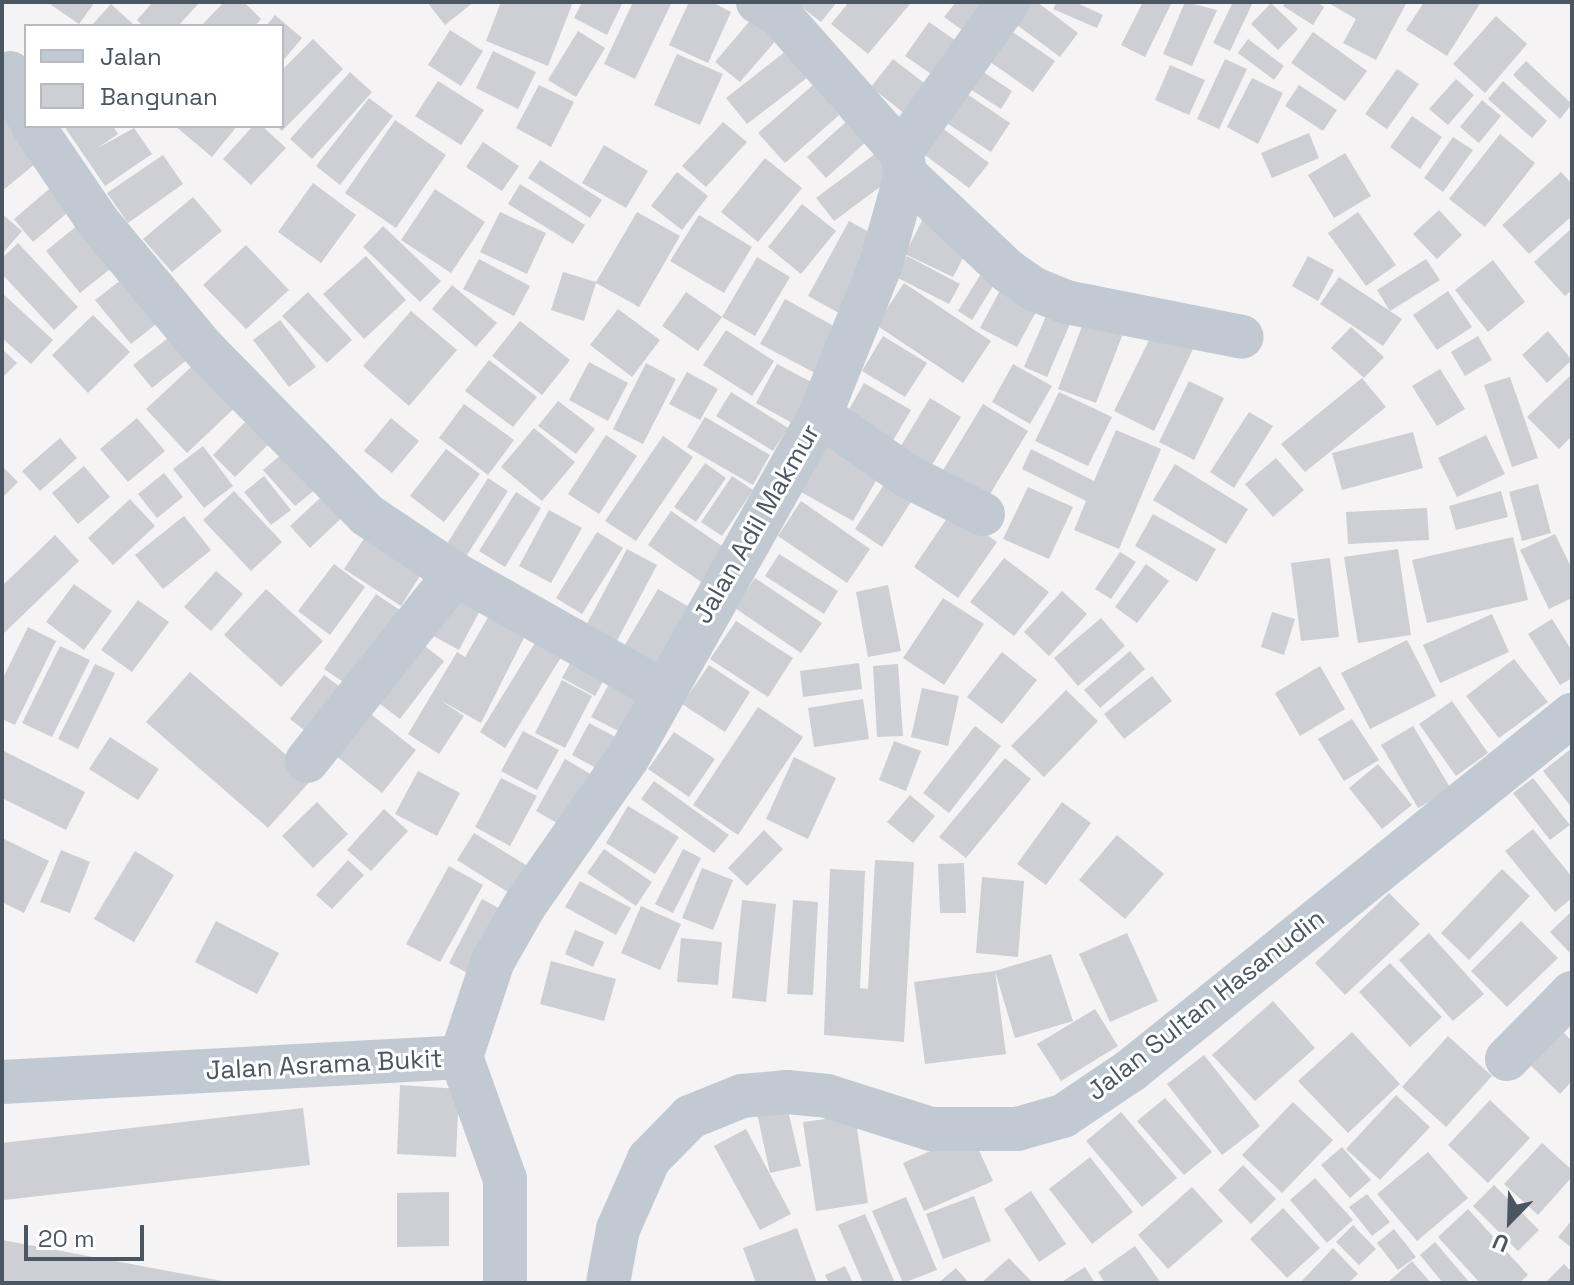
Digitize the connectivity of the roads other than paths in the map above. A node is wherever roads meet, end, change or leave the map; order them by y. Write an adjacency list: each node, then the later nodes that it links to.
1 (758, 2): 6 (street)
2 (1008, 2): 6 (street, Jalan Adil Makmur)
3 (10, 73): 4 (street)
4 (24, 108)
5 (34, 128): 10 (street)
6 (904, 164): 7 (street); 8 (street, Jalan Adil Makmur)
7 (1242, 337)
8 (820, 415): 9 (street); 11 (street, Jalan Adil Makmur)
9 (983, 514)
10 (455, 574): 11 (street); 13 (street)
11 (663, 691): 15 (street, Jalan Adil Makmur)
12 (1572, 715): 19 (street, Jalan Sultan Hasanudin)
13 (307, 761)
14 (1572, 993): 16 (street)
15 (461, 1057): 17 (street, Jalan Asrama Bukit); 18 (street, Jalan Asrama Bukit)
16 (1507, 1059)
17 (2, 1082)
18 (505, 1283)
19 (608, 1283)

